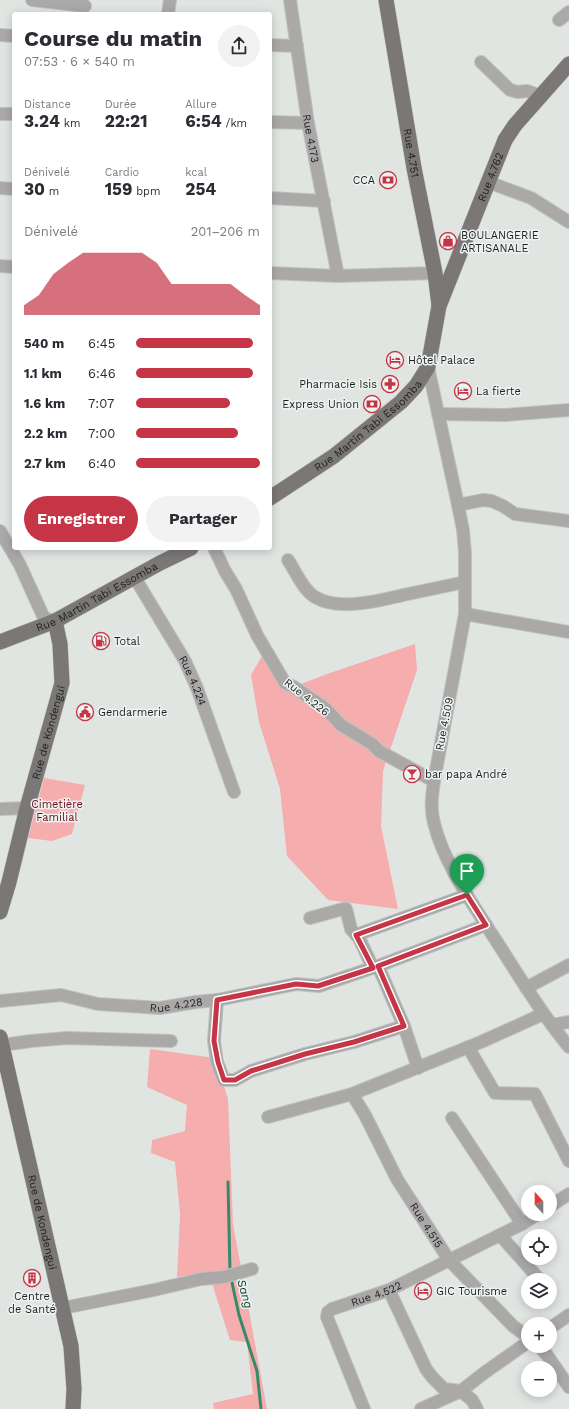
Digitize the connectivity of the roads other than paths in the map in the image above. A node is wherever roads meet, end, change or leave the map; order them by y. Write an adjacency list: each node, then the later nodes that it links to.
1 (32, 0): 5 (street)
2 (170, 0): 6 (street)
3 (290, 0): 12 (street, Rue 4.173)
4 (386, 0): 29 (main road, Rue 4.751)
5 (85, 7)
6 (168, 12)
7 (569, 12): 8 (street)
8 (559, 20)
9 (0, 35): 10 (street)
10 (12, 36)
11 (272, 45): 12 (street)
12 (297, 46): 19 (street, Rue 4.173)
13 (481, 62): 15 (street)
14 (569, 64): 15 (main road, Rue 4.762)
15 (541, 96): 20 (main road, Rue 4.762)
16 (0, 114): 17 (street)
17 (12, 114)
18 (272, 122): 19 (street)
19 (308, 123): 24 (street, Rue 4.173)
20 (488, 182): 25 (street); 31 (main road, Rue 4.762)
21 (0, 188): 22 (street)
22 (12, 189)
23 (272, 198): 24 (street)
24 (324, 201): 30 (street, Rue 4.173)
25 (569, 222)
26 (0, 266): 27 (street)
27 (12, 267)
28 (272, 273): 30 (street)
29 (435, 273): 30 (street); 31 (main road, Rue 4.751)
30 (338, 276)
31 (439, 306): 32 (main road, Rue Martin Tabi Essomba)
32 (428, 367): 34 (street, Rue 4.509); 35 (main road, Rue Martin Tabi Essomba)
33 (569, 410): 34 (street)
34 (438, 414): 36 (street, Rue 4.509)
35 (272, 497)
36 (458, 505): 37 (street); 43 (street, Rue 4.509)
37 (569, 521)
38 (0, 531): 45 (street)
39 (187, 550): 42 (main road, Rue Martin Tabi Essomba)
40 (215, 550): 48 (street, Rue 4.226)
41 (288, 560): 43 (street)
42 (135, 578): 45 (main road, Rue Martin Tabi Essomba); 49 (street, Rue 4.224)
43 (465, 582): 44 (street, Rue 4.509)
44 (465, 614): 46 (street); 48 (street, Rue 4.509)
45 (55, 621): 47 (main road, Rue Martin Tabi Essomba); 50 (main road, Rue de Kondengui)
46 (569, 632)
47 (0, 642)
48 (434, 781): 52 (street, Rue 4.509)
49 (234, 792)
50 (27, 808): 51 (street); 53 (main road, Rue de Kondengui)
51 (0, 809)
52 (467, 895): 55 (street, Rue 4.509); 56 (street)
53 (0, 912)
54 (310, 918): 56 (street)
55 (486, 925): 58 (street, Rue 4.228); 59 (street, Rue 4.509)
56 (356, 935): 58 (street)
57 (569, 965): 59 (street)
58 (376, 967): 60 (street, Rue 4.228); 65 (street)
59 (526, 988): 62 (street, Rue 4.509)
60 (217, 1000): 61 (street, Rue 4.228); 65 (street)
61 (0, 1001)
62 (543, 1014): 64 (street, Rue 4.509); 68 (street)
63 (569, 1022): 64 (street)
64 (552, 1025): 69 (street, Rue 4.509)
65 (404, 1026): 70 (street)
66 (1, 1041): 67 (street); 84 (main road, Rue de Kondengui)
67 (171, 1041)
68 (468, 1047): 70 (street); 74 (street)
69 (569, 1047)
70 (418, 1068): 71 (street)
71 (352, 1094): 72 (street); 80 (street, Rue 4.515)
72 (268, 1117)
73 (452, 1118): 78 (street)
74 (569, 1161)
75 (569, 1194): 76 (street)
76 (557, 1202)
77 (527, 1221): 78 (street, Rue 4.522)
78 (522, 1224): 79 (street, Rue 4.522)
79 (500, 1235): 80 (street, Rue 4.522); 82 (street)
80 (449, 1260): 83 (street, Rue 4.522); 87 (street, Rue 4.515)
81 (252, 1269): 84 (street)
82 (534, 1273)
83 (390, 1290): 91 (street); 93 (street, Rue 4.522)
84 (63, 1308): 92 (main road, Rue de Kondengui)
85 (569, 1315): 86 (street)
86 (557, 1323)
87 (521, 1332)
88 (521, 1347): 91 (street)
89 (545, 1353): 90 (street)
90 (569, 1387)
91 (461, 1391): 94 (street); 95 (street)
92 (73, 1409)
93 (364, 1409)
94 (421, 1409)
95 (477, 1409)

